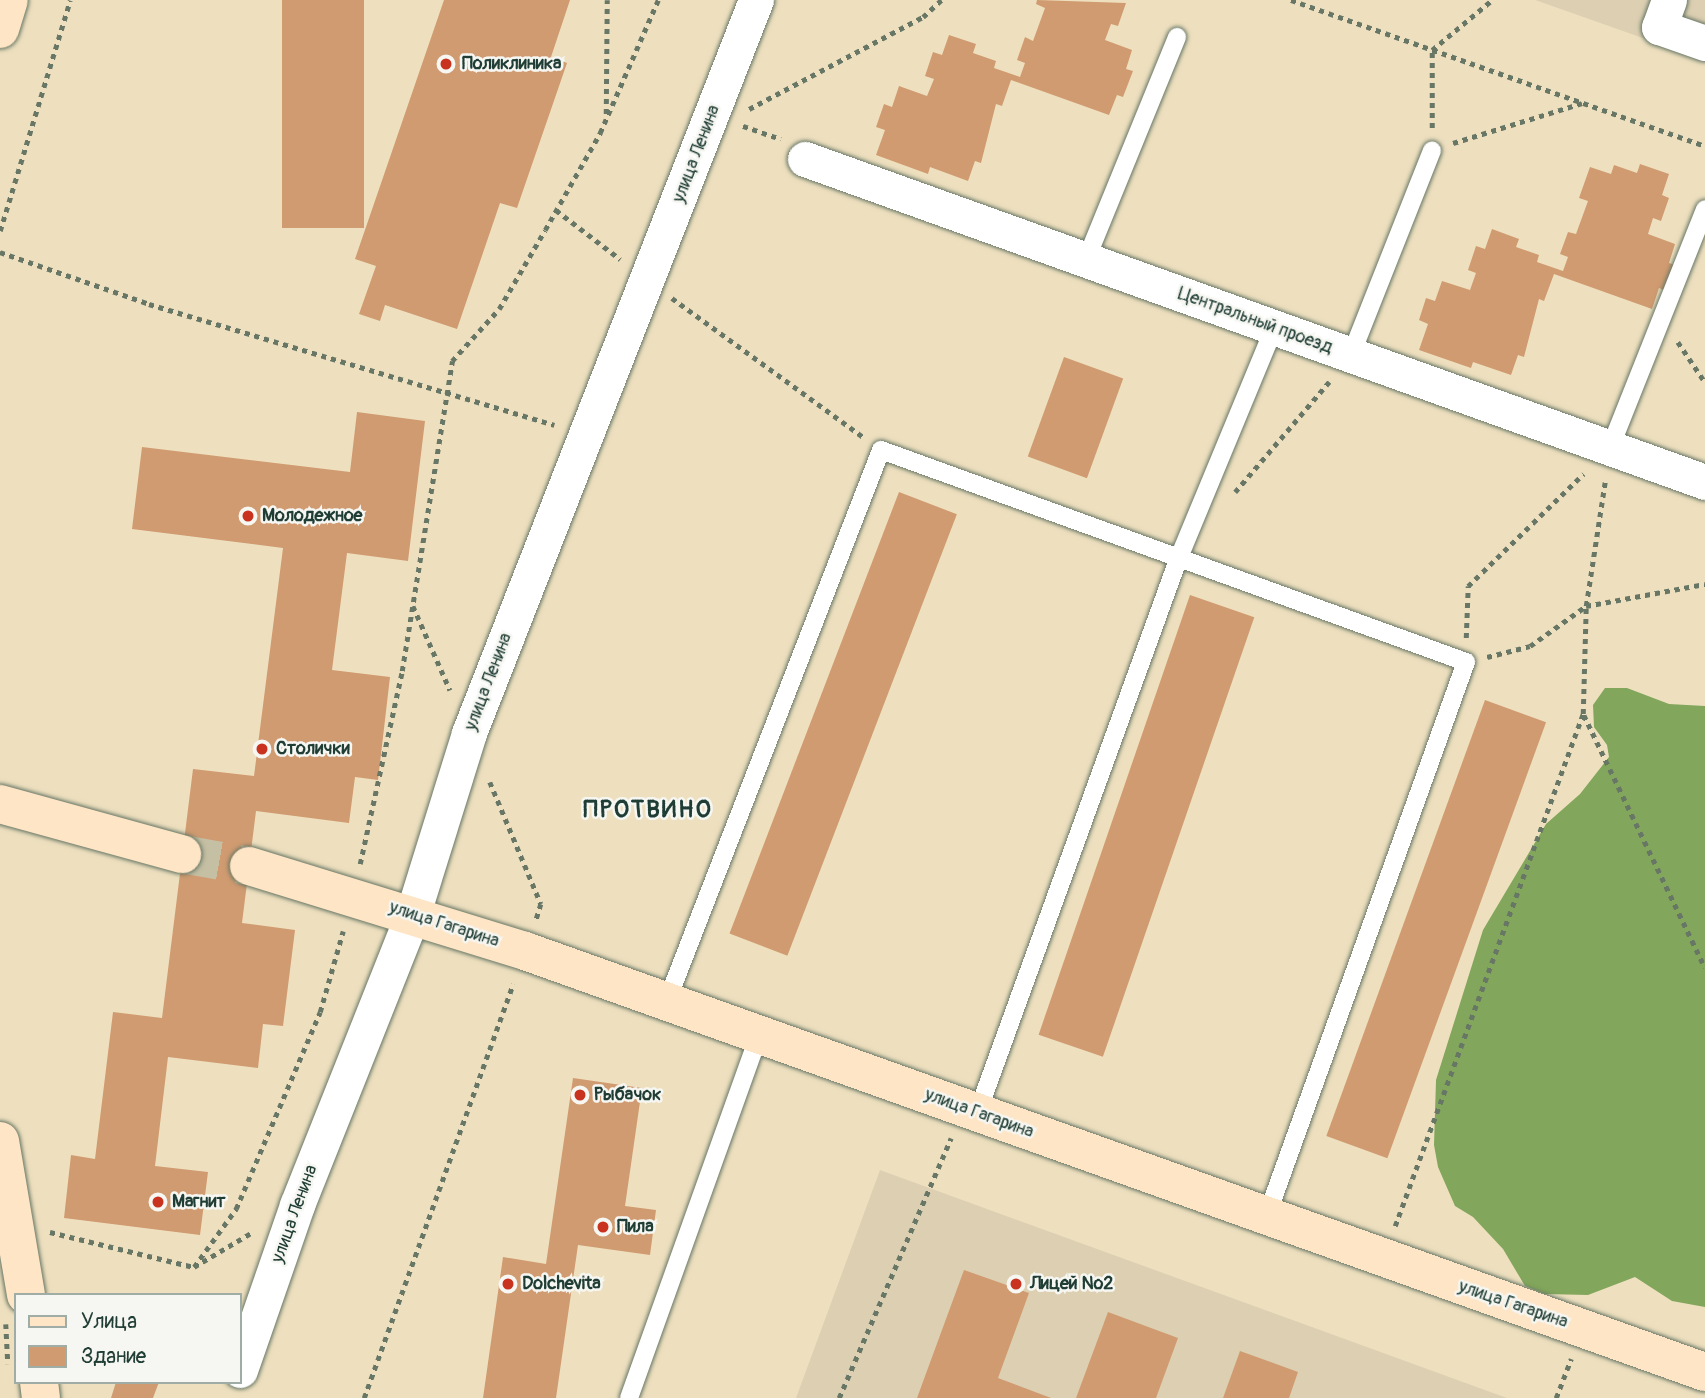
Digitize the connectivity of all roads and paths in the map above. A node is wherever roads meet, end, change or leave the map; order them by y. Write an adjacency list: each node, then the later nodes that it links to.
1 (9, 0): 10 (street)
2 (70, 0): 22 (path)
3 (607, 0): 16 (path)
4 (657, 0): 16 (path)
5 (756, 0): 25 (street, улица Ленина)
6 (941, 0): 15 (path)
7 (1291, 0): 13 (path)
8 (1492, 0): 13 (path)
9 (1669, 0): 12 (street)
10 (0, 27)
11 (1177, 37): 24 (lane)
12 (1705, 43)
13 (1432, 50): 14 (path); 18 (path)
14 (1583, 103): 17 (path); 18 (path)
15 (738, 114)
16 (606, 118): 21 (path)
17 (1705, 146)
18 (1432, 150): 28 (lane)
19 (805, 159): 24 (street, Центральный проезд)
20 (1705, 209): 26 (lane)
21 (556, 210): 25 (path); 30 (path)
22 (0, 231)
23 (0, 252): 30 (path)
24 (1086, 260): 27 (street, Центральный проезд)
25 (648, 280): 31 (street, улица Ленина); 33 (path)
26 (1662, 318): 29 (path); 32 (lane)
27 (1274, 328): 28 (street, Центральный проезд); 36 (lane)
28 (1351, 355): 32 (street, Центральный проезд); 35 (path)
29 (1705, 382)
30 (444, 392): 31 (path); 44 (path)
31 (587, 435): 46 (street, улица Ленина)
32 (1610, 448): 34 (street, Центральный проезд); 38 (path); 39 (path)
33 (881, 450): 36 (lane); 49 (lane)
34 (1705, 482)
35 (1230, 498)
36 (1178, 560): 39 (lane); 51 (lane)
37 (1705, 584): 38 (path)
38 (1586, 606): 39 (path); 40 (path)
39 (1466, 662): 54 (lane)
40 (1583, 714): 48 (path); 56 (path)
41 (0, 804): 42 (street)
42 (182, 854)
43 (249, 866): 44 (street, улица Гагарина)
44 (353, 896): 46 (street, улица Гагарина); 57 (path)
45 (541, 904): 47 (path)
46 (413, 913): 47 (street, улица Гагарина); 53 (street, улица Ленина)
47 (525, 951): 49 (street, улица Гагарина); 63 (path)
48 (1705, 967)
49 (667, 1001): 50 (street, улица Гагарина)
50 (759, 1034): 51 (street, улица Гагарина); 64 (lane)
51 (970, 1111): 54 (street, улица Гагарина); 65 (path)
52 (2, 1165): 55 (street)
53 (297, 1205): 57 (path); 59 (street, улица Ленина)
54 (1266, 1218): 56 (street, улица Гагарина)
55 (15, 1224): 57 (path); 58 (street)
56 (1382, 1259): 60 (street, улица Гагарина)
57 (194, 1268)
58 (15, 1293)
59 (242, 1364)
60 (1705, 1373)
61 (28, 1384): 62 (street)
62 (41, 1398)
63 (364, 1398)
64 (629, 1398)
65 (839, 1398)

